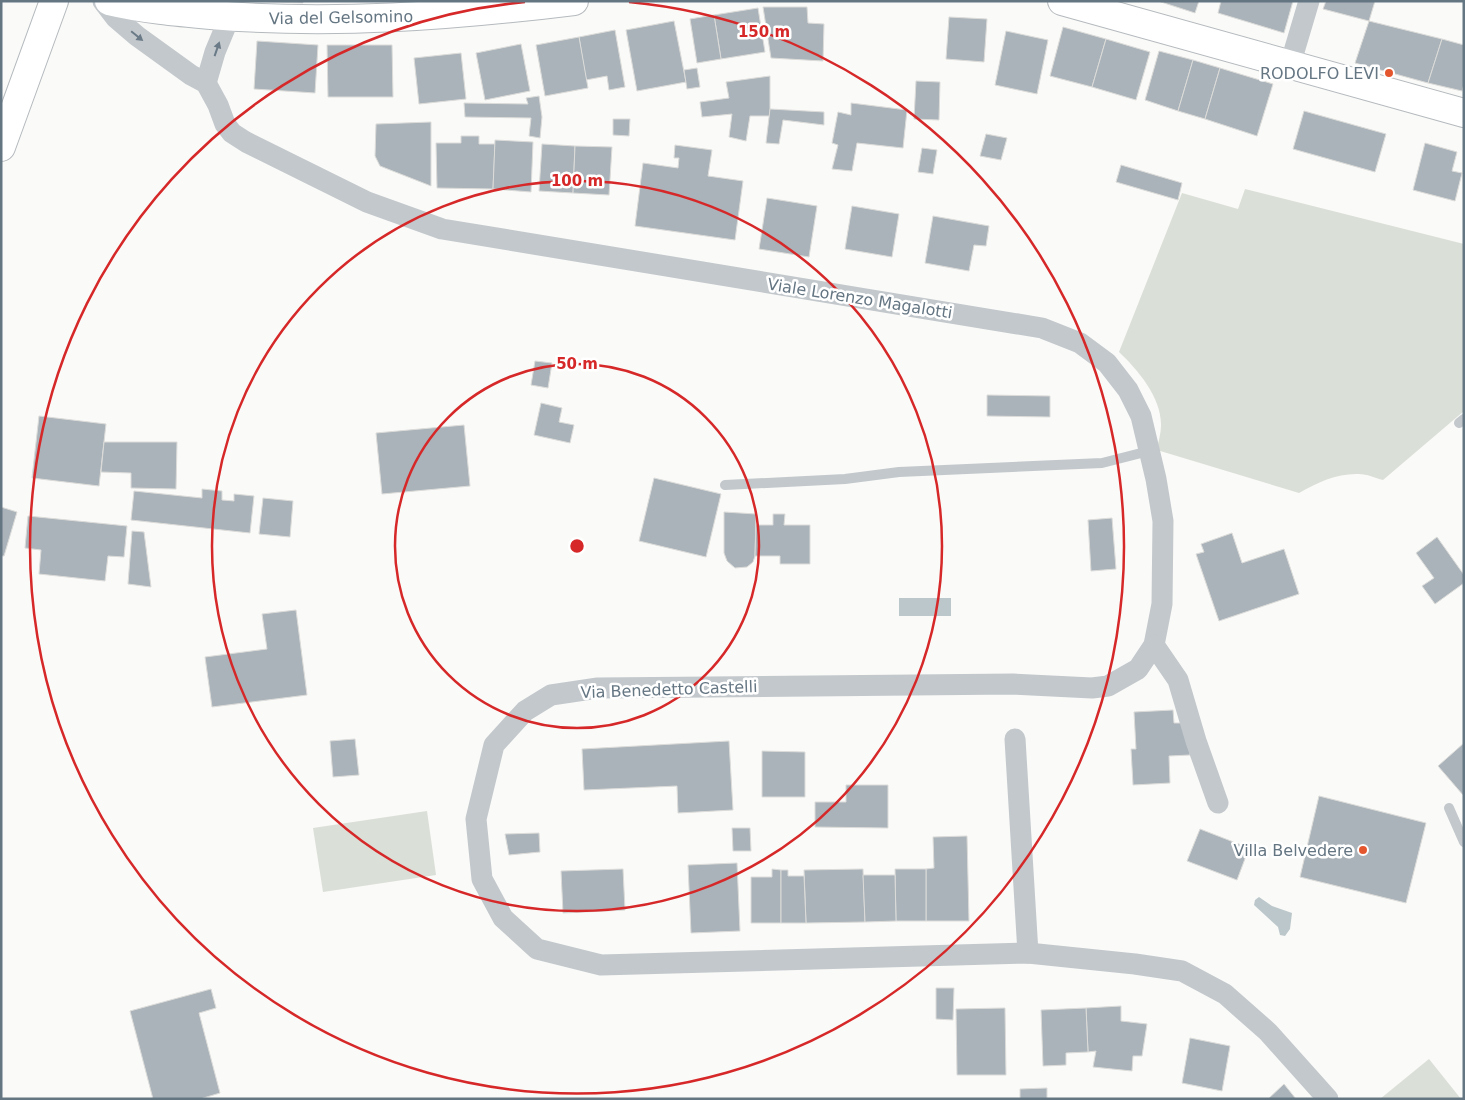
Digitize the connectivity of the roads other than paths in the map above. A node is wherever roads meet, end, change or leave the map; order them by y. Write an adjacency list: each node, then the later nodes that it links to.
1 (54, 1): 11 (main road)
2 (103, 1): 9 (street, one-way to 9)
3 (109, 1): 7 (main road, Via del Gelsomino)
4 (574, 1): 7 (main road, Via del Gelsomino)
5 (1062, 1): 8 (main road)
6 (1309, 1): 8 (street)
7 (230, 16): 9 (street, one-way to 7)
8 (1290, 65): 10 (main road)
9 (206, 83): 12 (street, Viale Lorenzo Magalotti)
10 (1464, 113)
11 (1, 147)
12 (1149, 451): 13 (lane); 14 (street, Viale Lorenzo Magalotti)
13 (725, 485)
14 (1154, 645): 15 (street, Viale Lorenzo Magalotti); 17 (street)
15 (1013, 684): 20 (street, Via Benedetto Castelli)
16 (1015, 739): 20 (street)
17 (1218, 802)
18 (1449, 808): 19 (lane)
19 (1464, 842)
20 (1028, 953): 21 (street, Via Benedetto Castelli)
21 (1328, 1099)

